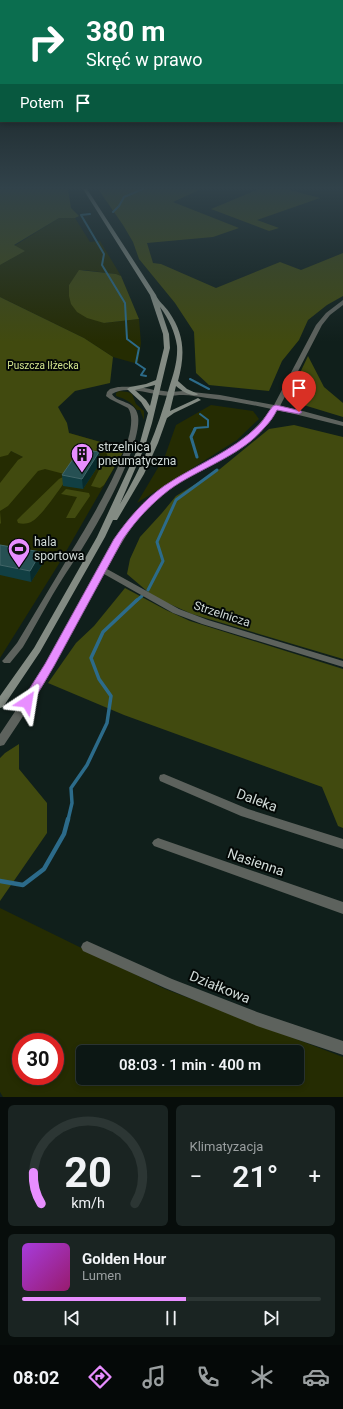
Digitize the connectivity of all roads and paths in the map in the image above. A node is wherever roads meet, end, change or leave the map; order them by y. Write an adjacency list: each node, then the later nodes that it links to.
1 (117, 240): 2 (main road)
2 (154, 298): 4 (main road); 5 (main road)
3 (343, 302): 10 (street)
4 (159, 381): 6 (main road); 7 (main road)
5 (175, 382): 8 (main road); 9 (main road)
6 (130, 389): 7 (street); 11 (main road); 16 (street)
7 (156, 392): 8 (street); 11 (main road)
8 (171, 394): 9 (street); 12 (main road)
9 (197, 397): 10 (street); 12 (main road)
10 (276, 407): 13 (street); 17 (street)
11 (151, 413): 14 (main road)
12 (165, 417): 14 (main road)
13 (343, 424)
14 (101, 537): 20 (main road)
15 (55, 556): 16 (street)
16 (71, 560): 18 (street)
17 (102, 570): 19 (street, Strzelnicza); 21 (street)
18 (7, 661)
19 (343, 664)
20 (0, 704)
21 (0, 742)
22 (164, 778): 24 (street, Daleka)
23 (158, 843): 25 (street, Nasienna)
24 (343, 844)
25 (343, 908)
26 (88, 947): 27 (street, Działkowa)
27 (343, 1048)

